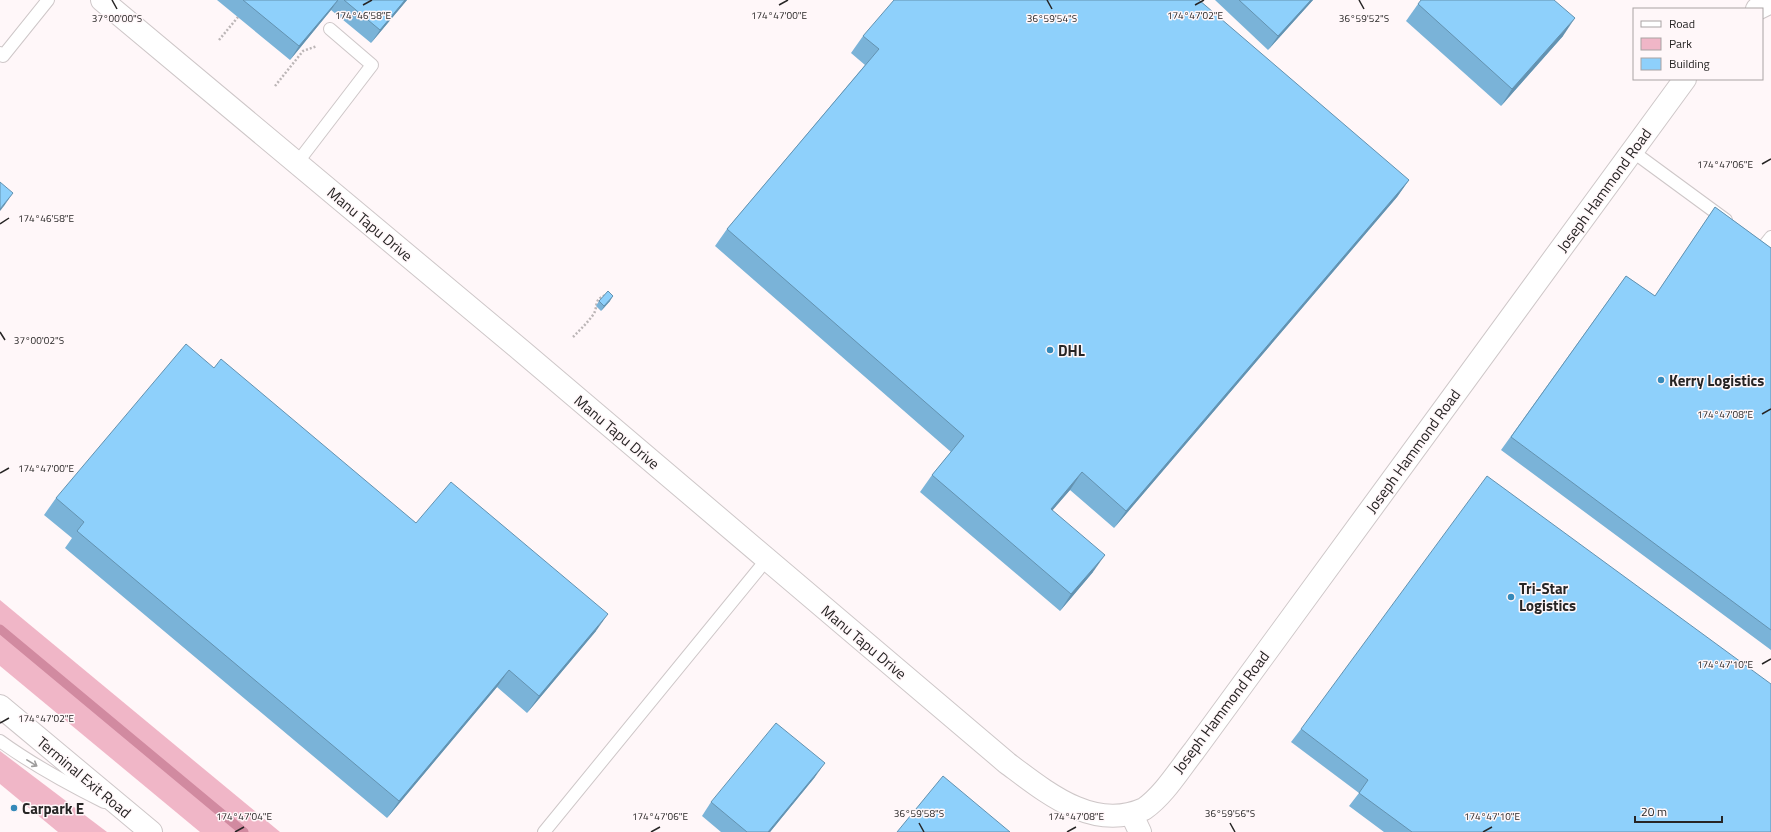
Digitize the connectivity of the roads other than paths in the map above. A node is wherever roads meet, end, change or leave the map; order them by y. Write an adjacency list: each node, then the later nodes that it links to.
1 (48, 0): 6 (lane)
2 (102, 0): 9 (street, Manu Tapu Drive)
3 (1771, 2): 4 (street)
4 (1759, 8)
5 (330, 29): 9 (lane)
6 (0, 53)
7 (1684, 80): 8 (street, Joseph Hammond Road)
8 (1632, 152): 10 (lane); 18 (street, Joseph Hammond Road)
9 (297, 163): 14 (street, Manu Tapu Drive)
10 (1738, 229)
11 (1771, 237): 13 (lane)
12 (1751, 238): 13 (lane)
13 (1767, 250)
14 (767, 559): 18 (street, Manu Tapu Drive); 20 (lane)
15 (0, 706): 17 (street, Terminal Exit Road)
16 (0, 741): 17 (lane, one-way to 17)
17 (130, 816): 19 (street, Terminal Exit Road)
18 (1136, 824)
19 (151, 832)
20 (544, 832)

